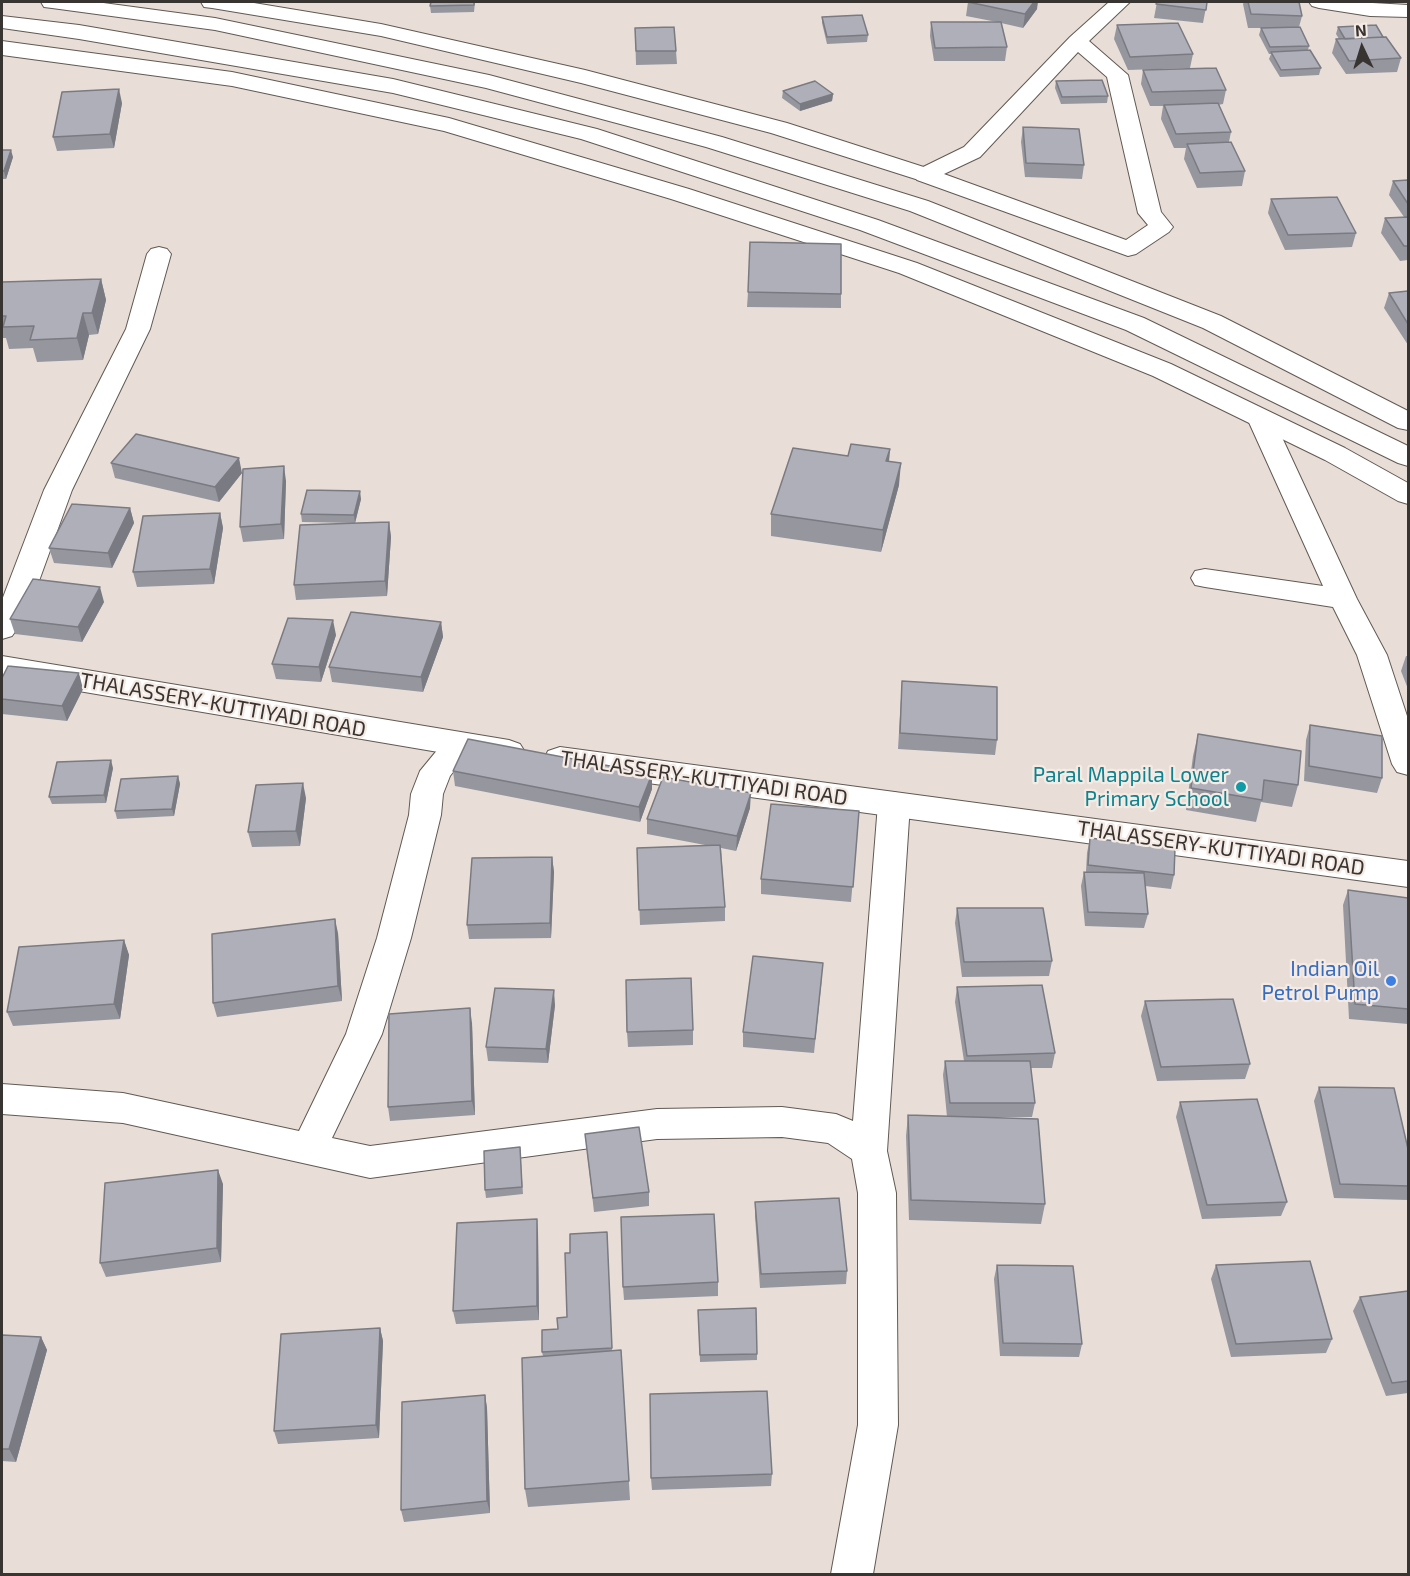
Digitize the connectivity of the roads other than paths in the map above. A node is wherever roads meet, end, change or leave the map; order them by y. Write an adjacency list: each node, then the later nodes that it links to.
1 (52, 2): 12 (main road)
2 (212, 2): 9 (main road)
3 (1120, 2): 7 (street)
4 (1319, 2): 5 (street)
5 (1408, 11)
6 (2, 22): 13 (main road)
7 (1077, 41): 9 (street); 9 (street)
8 (2, 48): 11 (main road)
9 (925, 175)
10 (159, 254): 17 (street)
11 (1260, 418): 14 (main road); 16 (street)
12 (1408, 422)
13 (1408, 457)
14 (1408, 495)
15 (1205, 578): 16 (street)
16 (1343, 599): 20 (street)
17 (2, 629)
18 (2, 666): 19 (main road, THALASSERY-KUTTIYADI ROAD)
19 (459, 745): 21 (main road, THALASSERY-KUTTIYADI ROAD); 24 (street)
20 (1408, 764)
21 (894, 804): 22 (main road, THALASSERY-KUTTIYADI ROAD); 25 (street)
22 (1408, 874)
23 (2, 1099): 24 (street)
24 (309, 1148): 25 (street)
25 (869, 1152): 26 (street)
26 (852, 1575)

